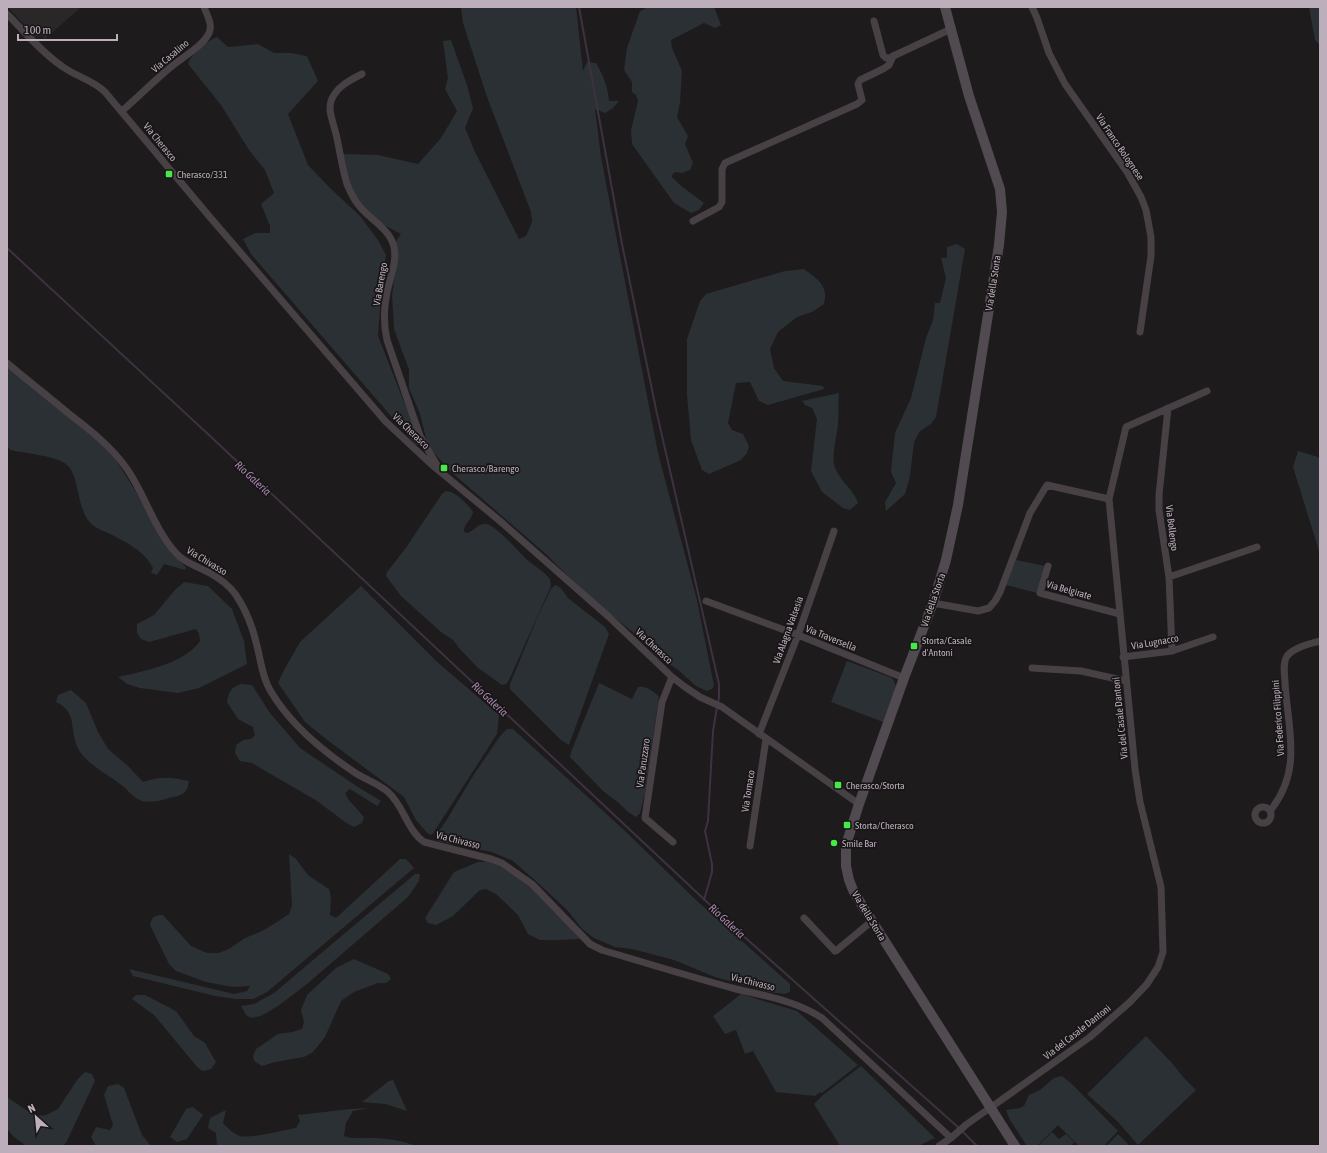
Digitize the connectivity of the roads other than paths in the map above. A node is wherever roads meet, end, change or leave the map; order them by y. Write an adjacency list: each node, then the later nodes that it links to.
1 (204, 7): 9 (street, Via Casalino)
2 (945, 7): 6 (main road, Via della Storta)
3 (1032, 7): 11 (street, Via Franco Bolognese)
4 (7, 14): 9 (street, Via Cherasco)
5 (874, 21): 7 (street)
6 (951, 29): 7 (street); 22 (main road, Via della Storta)
7 (893, 56): 10 (street)
8 (362, 74): 15 (street, Via Barengo)
9 (122, 111): 15 (street, Via Cherasco)
10 (693, 221)
11 (1140, 332)
12 (7, 363): 42 (street, Via Chivasso)
13 (1207, 391): 14 (street)
14 (1168, 408): 16 (street, Via del Casale Dantoni); 20 (street, Via Bollengo)
15 (441, 472): 30 (street, Via Cherasco)
16 (1109, 499): 22 (street); 23 (street, Via del Casale Dantoni)
17 (834, 531): 24 (street, Via Alagna Valsesia)
18 (1257, 547): 20 (street)
19 (1048, 566): 23 (street, Via Belgirate)
20 (1169, 577): 27 (street, Via Bollengo)
21 (706, 601): 24 (street, Via Traversella)
22 (933, 603): 31 (main road, Via della Storta)
23 (1120, 614): 28 (street, Via del Casale Dantoni)
24 (798, 635): 31 (street, Via Traversella); 33 (street, Via Alagna Valsesia)
25 (1213, 637): 27 (street, Via Lugnacco)
26 (1320, 641): 36 (street, Via Federico Filippini)
27 (1172, 651): 28 (street, Via Lugnacco)
28 (1124, 657): 32 (street, Via del Casale Dantoni)
29 (1032, 668): 32 (street)
30 (672, 677): 33 (street, Via Cherasco); 37 (street, Via Paruzzaro)
31 (904, 678): 35 (main road, Via della Storta)
32 (1126, 681): 41 (street, Via del Casale Dantoni)
33 (759, 734): 34 (street, Via Cherasco)
34 (766, 739): 35 (street, Via Cherasco); 38 (street, Via Tornaco)
35 (859, 804): 40 (main road, Via della Storta)
36 (1270, 811)
37 (673, 842)
38 (750, 846)
39 (804, 918): 40 (street)
40 (872, 920): 41 (main road, Via della Storta)
41 (990, 1108): 42 (street); 44 (main road, Via della Storta)
42 (951, 1138): 43 (street)
43 (939, 1146)
44 (1015, 1146)

